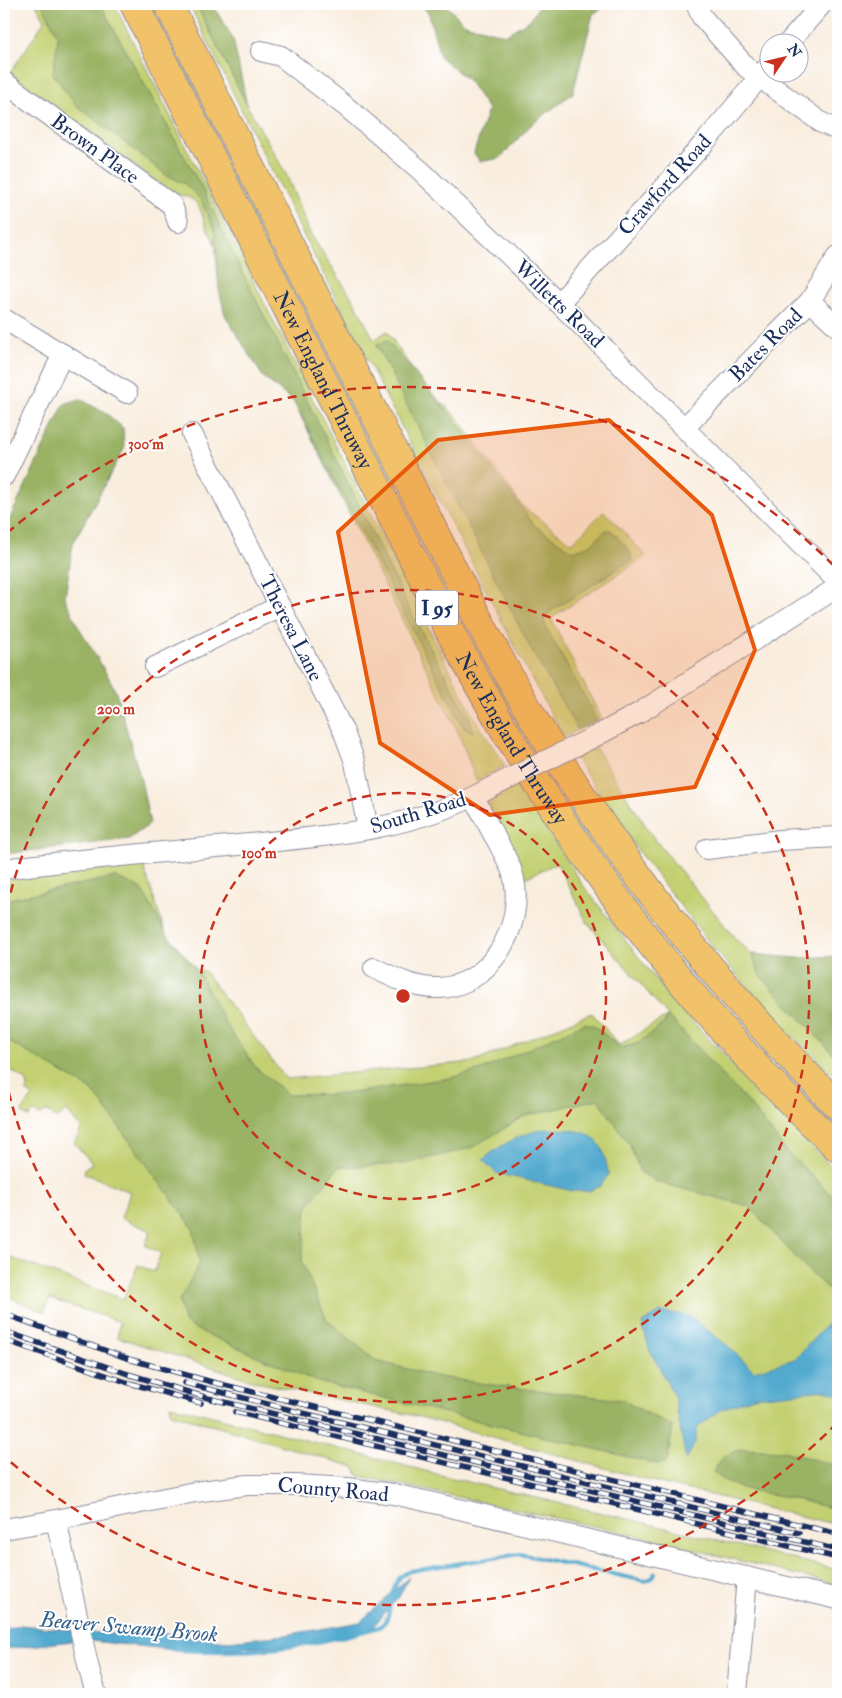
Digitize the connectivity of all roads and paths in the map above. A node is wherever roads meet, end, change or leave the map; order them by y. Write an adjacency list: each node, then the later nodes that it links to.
1 (134, 4): 34 (highway, New England Thruway / I 95)
2 (168, 4): 33 (highway, New England Thruway / I 95)
3 (696, 4): 7 (street)
4 (822, 4): 5 (street)
5 (798, 32)
6 (261, 51): 15 (street, Willetts Road)
7 (760, 70)
8 (760, 76): 15 (street, Crawford Road)
9 (4, 82): 12 (street, Brown Place)
10 (776, 82): 11 (street)
11 (838, 130)
12 (178, 222)
13 (838, 256): 14 (street, Bates Road)
14 (810, 301): 17 (street); 20 (street, Bates Road)
15 (559, 303): 20 (street, Willetts Road)
16 (4, 318): 18 (street)
17 (838, 327)
18 (63, 354): 19 (street); 22 (street)
19 (127, 393)
20 (685, 427): 23 (street, Willetts Road)
21 (192, 434): 25 (street, Theresa Lane)
22 (4, 476)
23 (838, 582)
24 (838, 587): 27 (street, South Road, bridge)
25 (280, 606): 26 (street); 28 (street, Theresa Lane)
26 (155, 667)
27 (482, 792): 28 (street, South Road); 32 (street)
28 (368, 830): 31 (street, South Road)
29 (838, 837): 30 (street)
30 (707, 849)
31 (4, 869)
32 (374, 968)
33 (838, 1106)
34 (838, 1148)
35 (56, 1520): 36 (street, County Road); 37 (street, County Road); 39 (street)
36 (4, 1530)
37 (747, 1577): 38 (street, County Road); 40 (street)
38 (838, 1599)
39 (96, 1694)
40 (737, 1694)

